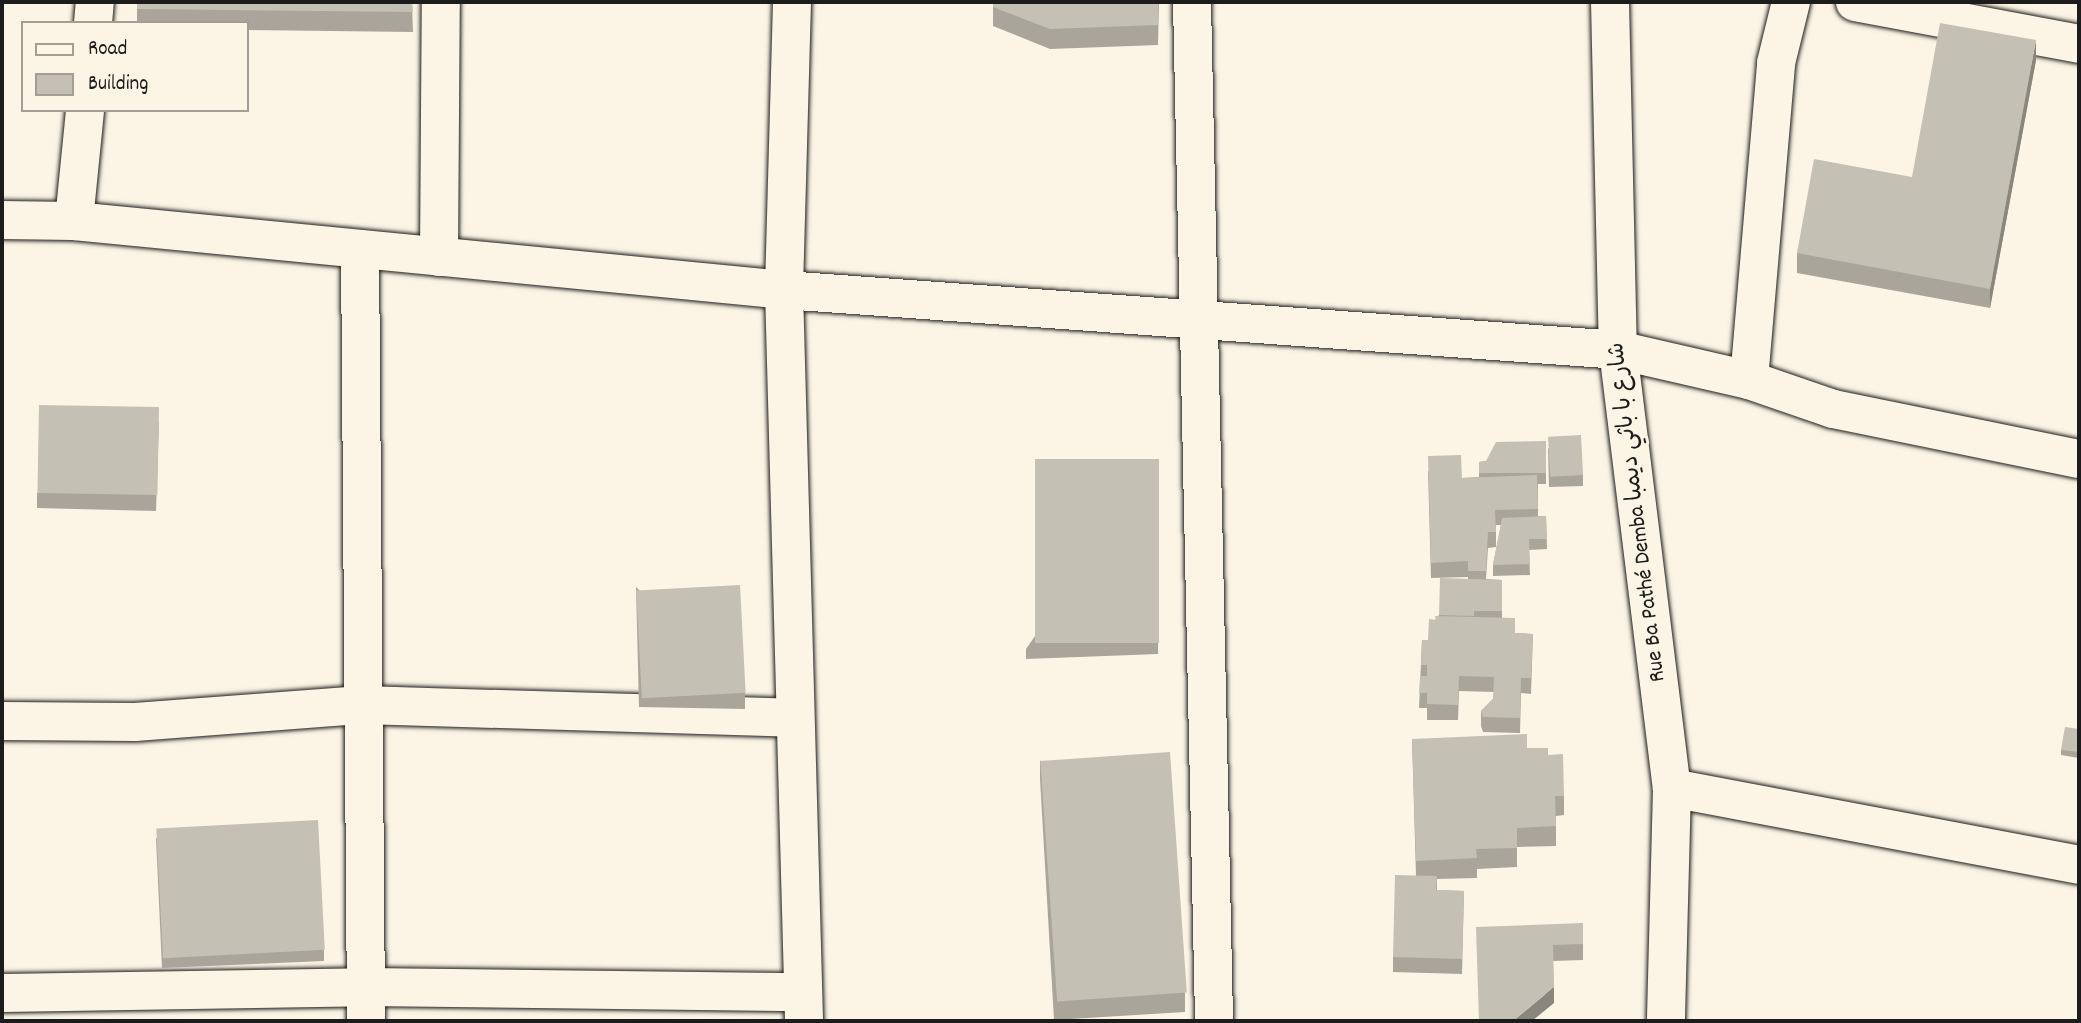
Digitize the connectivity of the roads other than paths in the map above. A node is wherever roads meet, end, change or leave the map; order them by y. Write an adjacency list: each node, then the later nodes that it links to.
1 (95, 2): 8 (street)
2 (442, 2): 14 (street)
3 (792, 2): 15 (street)
4 (1192, 2): 16 (street)
5 (1610, 2): 17 (street, Rue Ba Pathé Demba شارع با باثي ديمبا)
6 (1791, 2): 18 (street)
7 (1855, 2): 9 (street)
8 (93, 21)
9 (2079, 44)
10 (85, 112): 12 (street)
11 (2, 220): 12 (street)
12 (74, 221): 13 (street)
13 (360, 249): 14 (street); 20 (street)
14 (439, 257): 15 (street)
15 (784, 290): 16 (street); 21 (street)
16 (1199, 323): 17 (street); 28 (street)
17 (1618, 350): 18 (street); 23 (street, Rue Ba Pathé Demba شارع با باثي ديمبا)
18 (1749, 380): 19 (street)
19 (2079, 459)
20 (362, 705): 21 (street); 22 (street); 26 (street)
21 (793, 718): 27 (street)
22 (2, 721)
23 (1672, 788): 24 (street); 29 (street, Rue Ba Pathé Demba شارع با باثي ديمبا)
24 (2079, 865)
25 (2, 993): 26 (street)
26 (366, 1004): 27 (street)
27 (804, 1006)
28 (1214, 1021)
29 (1667, 1021)

